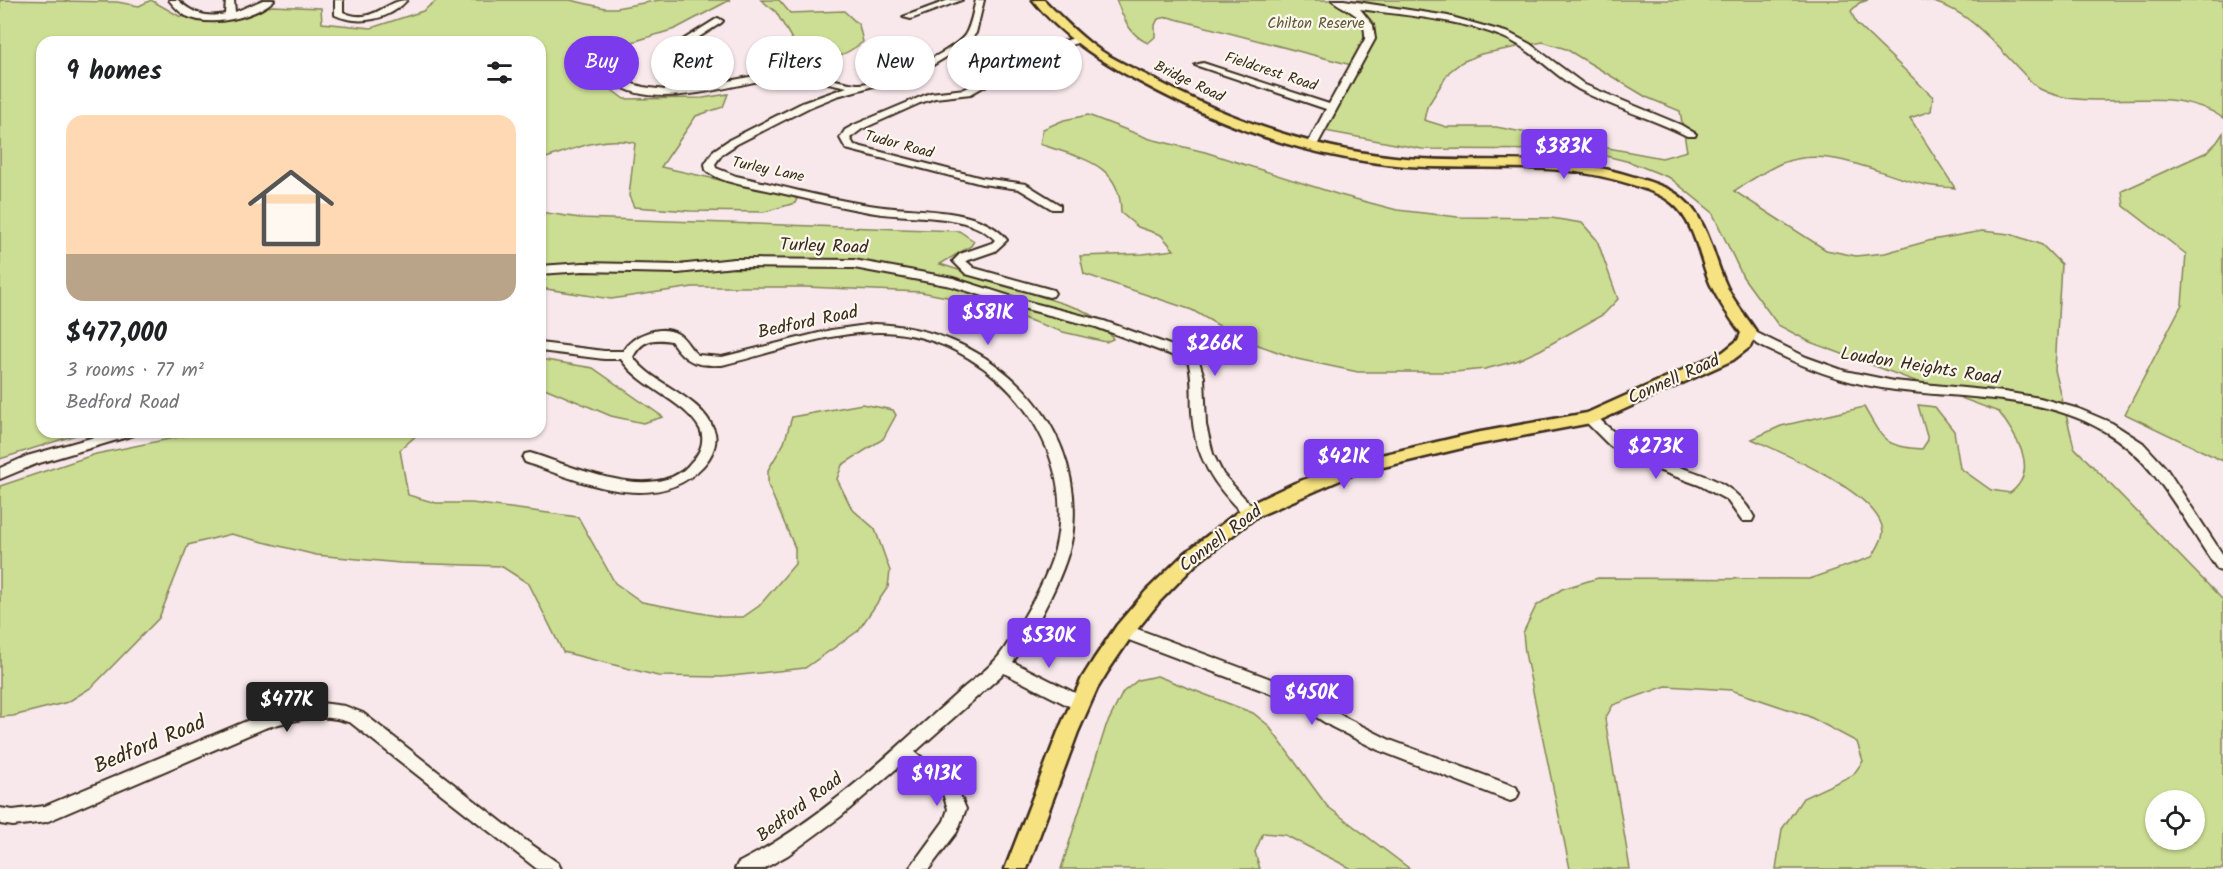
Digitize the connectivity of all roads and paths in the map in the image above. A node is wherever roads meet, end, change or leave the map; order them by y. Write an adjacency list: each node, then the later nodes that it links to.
1 (173, 0): 12 (street)
2 (230, 0): 12 (street)
3 (270, 0): 12 (street)
4 (339, 0): 5 (street)
5 (403, 0)
6 (958, 0): 13 (street)
7 (980, 0): 17 (street, Turley Lane)
8 (1038, 0): 15 (main road, Bridge Road)
9 (1336, 0): 11 (street)
10 (1381, 0): 11 (street)
11 (1348, 4): 24 (street); 25 (street)
12 (230, 15)
13 (908, 16)
14 (718, 21): 23 (street)
15 (1077, 36)
16 (1082, 41): 26 (main road, Bridge Road)
17 (935, 60)
18 (1200, 64): 24 (street, Fieldcrest Road)
19 (855, 86): 23 (street)
20 (855, 87): 29 (street, Turley Lane)
21 (639, 89): 23 (street)
22 (971, 90): 27 (street, Tudor Road)
23 (669, 93)
24 (1332, 108): 26 (street)
25 (1691, 134)
26 (1312, 145): 30 (main road, Loudon Heights Road)
27 (1056, 207)
28 (546, 270): 37 (street, Turley Road)
29 (1049, 293)
30 (1749, 333): 33 (main road, Connell Road); 39 (street, Loudon Heights Road)
31 (546, 348): 32 (street)
32 (627, 355): 35 (street); 41 (street, Bedford Road)
33 (1590, 418): 37 (main road, Connell Road); 38 (street)
34 (108, 438): 36 (street)
35 (530, 458)
36 (0, 474)
37 (1250, 512): 40 (main road, Connell Road)
38 (1747, 517)
39 (2223, 566)
40 (1124, 631): 42 (main road, Connell Road); 44 (street)
41 (1002, 664): 42 (street); 43 (street, Bedford Road)
42 (1081, 704): 49 (main road, Connell Road)
43 (903, 753): 47 (street, Bedford Road); 48 (street)
44 (1510, 793)
45 (0, 816): 46 (street, Bedford Road)
46 (552, 869)
47 (744, 869)
48 (918, 869)
49 (1016, 869)

